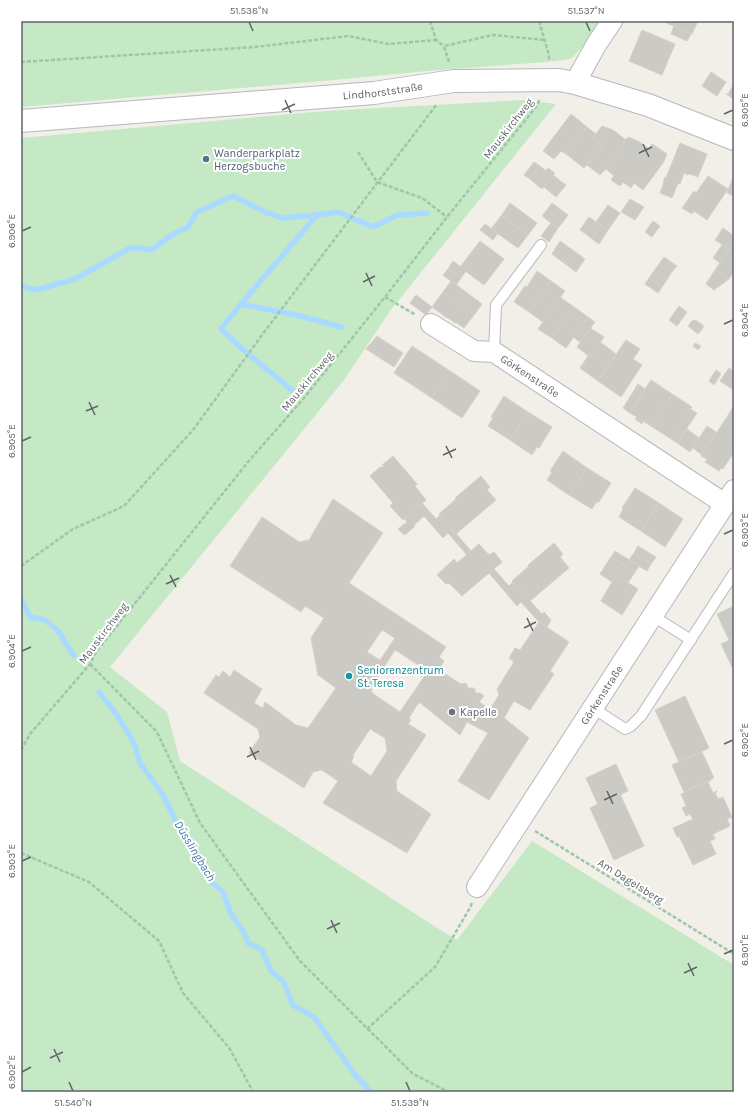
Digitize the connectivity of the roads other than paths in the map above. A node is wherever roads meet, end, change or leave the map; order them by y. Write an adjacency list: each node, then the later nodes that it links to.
1 (612, 21): 2 (street)
2 (575, 83): 3 (street, Lindhorststraße); 4 (street, Lindhorststraße)
3 (21, 121)
4 (734, 139)
5 (541, 245): 7 (lane)
6 (431, 324): 7 (street, Görkenstraße)
7 (494, 352): 8 (street, Görkenstraße)
8 (731, 501): 10 (street, Görkenstraße)
9 (734, 573): 11 (lane)
10 (653, 616): 11 (lane); 12 (street, Görkenstraße)
11 (691, 640): 12 (lane)
12 (593, 708): 13 (street, Görkenstraße)
13 (477, 887)

